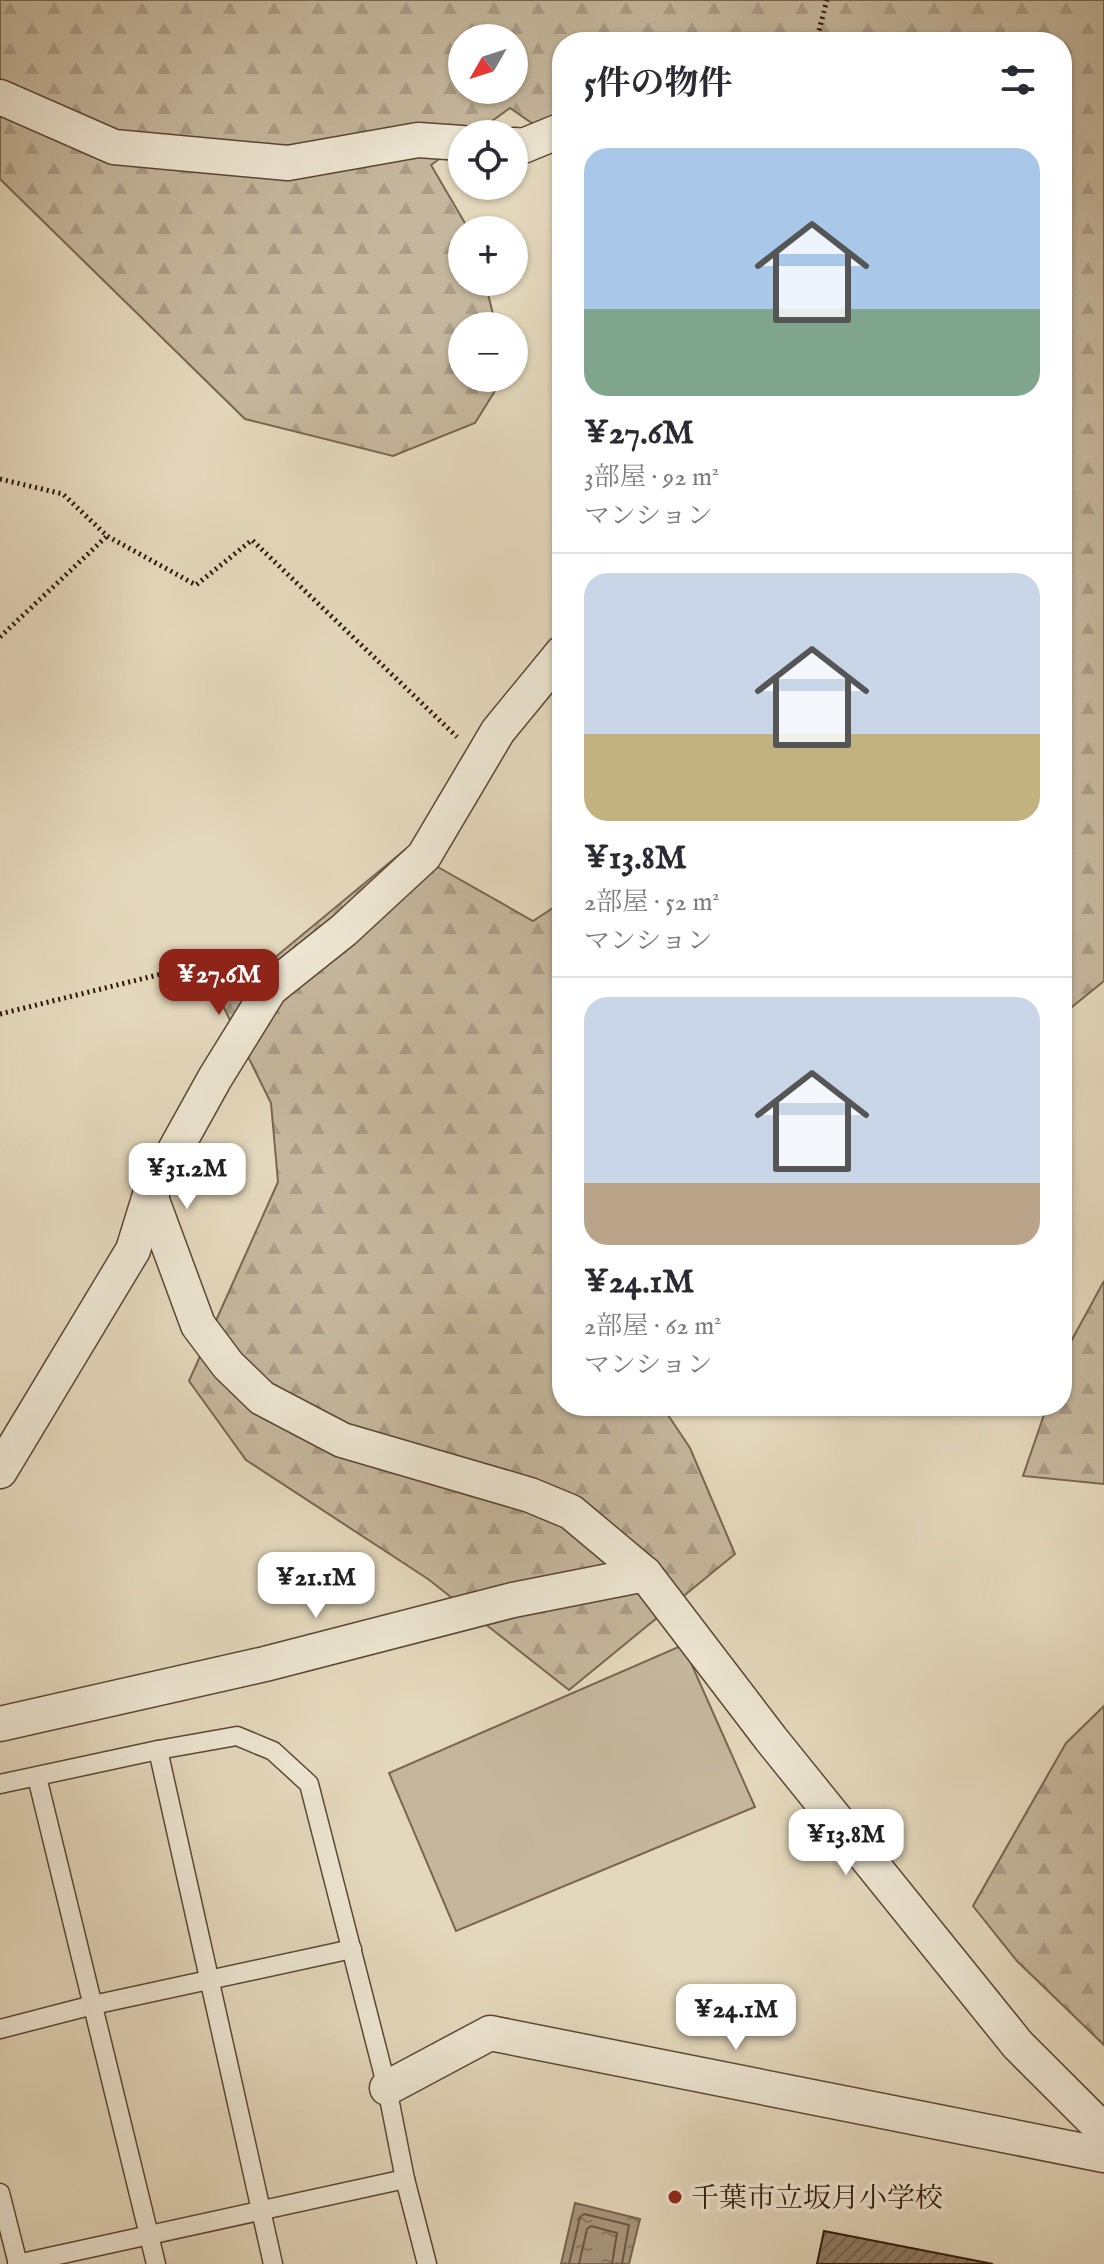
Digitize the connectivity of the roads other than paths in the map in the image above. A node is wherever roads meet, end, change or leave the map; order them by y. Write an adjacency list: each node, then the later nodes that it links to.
1 (0, 97): 3 (street)
2 (552, 134): 4 (street)
3 (448, 142)
4 (528, 144)
5 (552, 665): 6 (street)
6 (150, 1195): 7 (street); 8 (street)
7 (0, 1471)
8 (645, 1574): 9 (street); 18 (street)
9 (0, 1724)
10 (158, 1750): 11 (lane); 13 (lane); 14 (lane)
11 (37, 1777): 12 (lane); 15 (lane)
12 (0, 1784)
13 (352, 1949): 14 (lane); 17 (lane)
14 (210, 1980): 15 (lane); 22 (lane)
15 (93, 2005): 16 (lane); 23 (lane)
16 (0, 2029)
17 (387, 2088): 19 (street); 20 (lane)
18 (1104, 2131)
19 (1104, 2155)
20 (405, 2179): 22 (lane); 27 (lane)
21 (0, 2193): 24 (lane)
22 (261, 2210): 23 (lane); 26 (lane)
23 (149, 2235): 24 (lane); 25 (lane)
24 (18, 2264)
25 (156, 2264)
26 (273, 2264)
27 (427, 2264)

